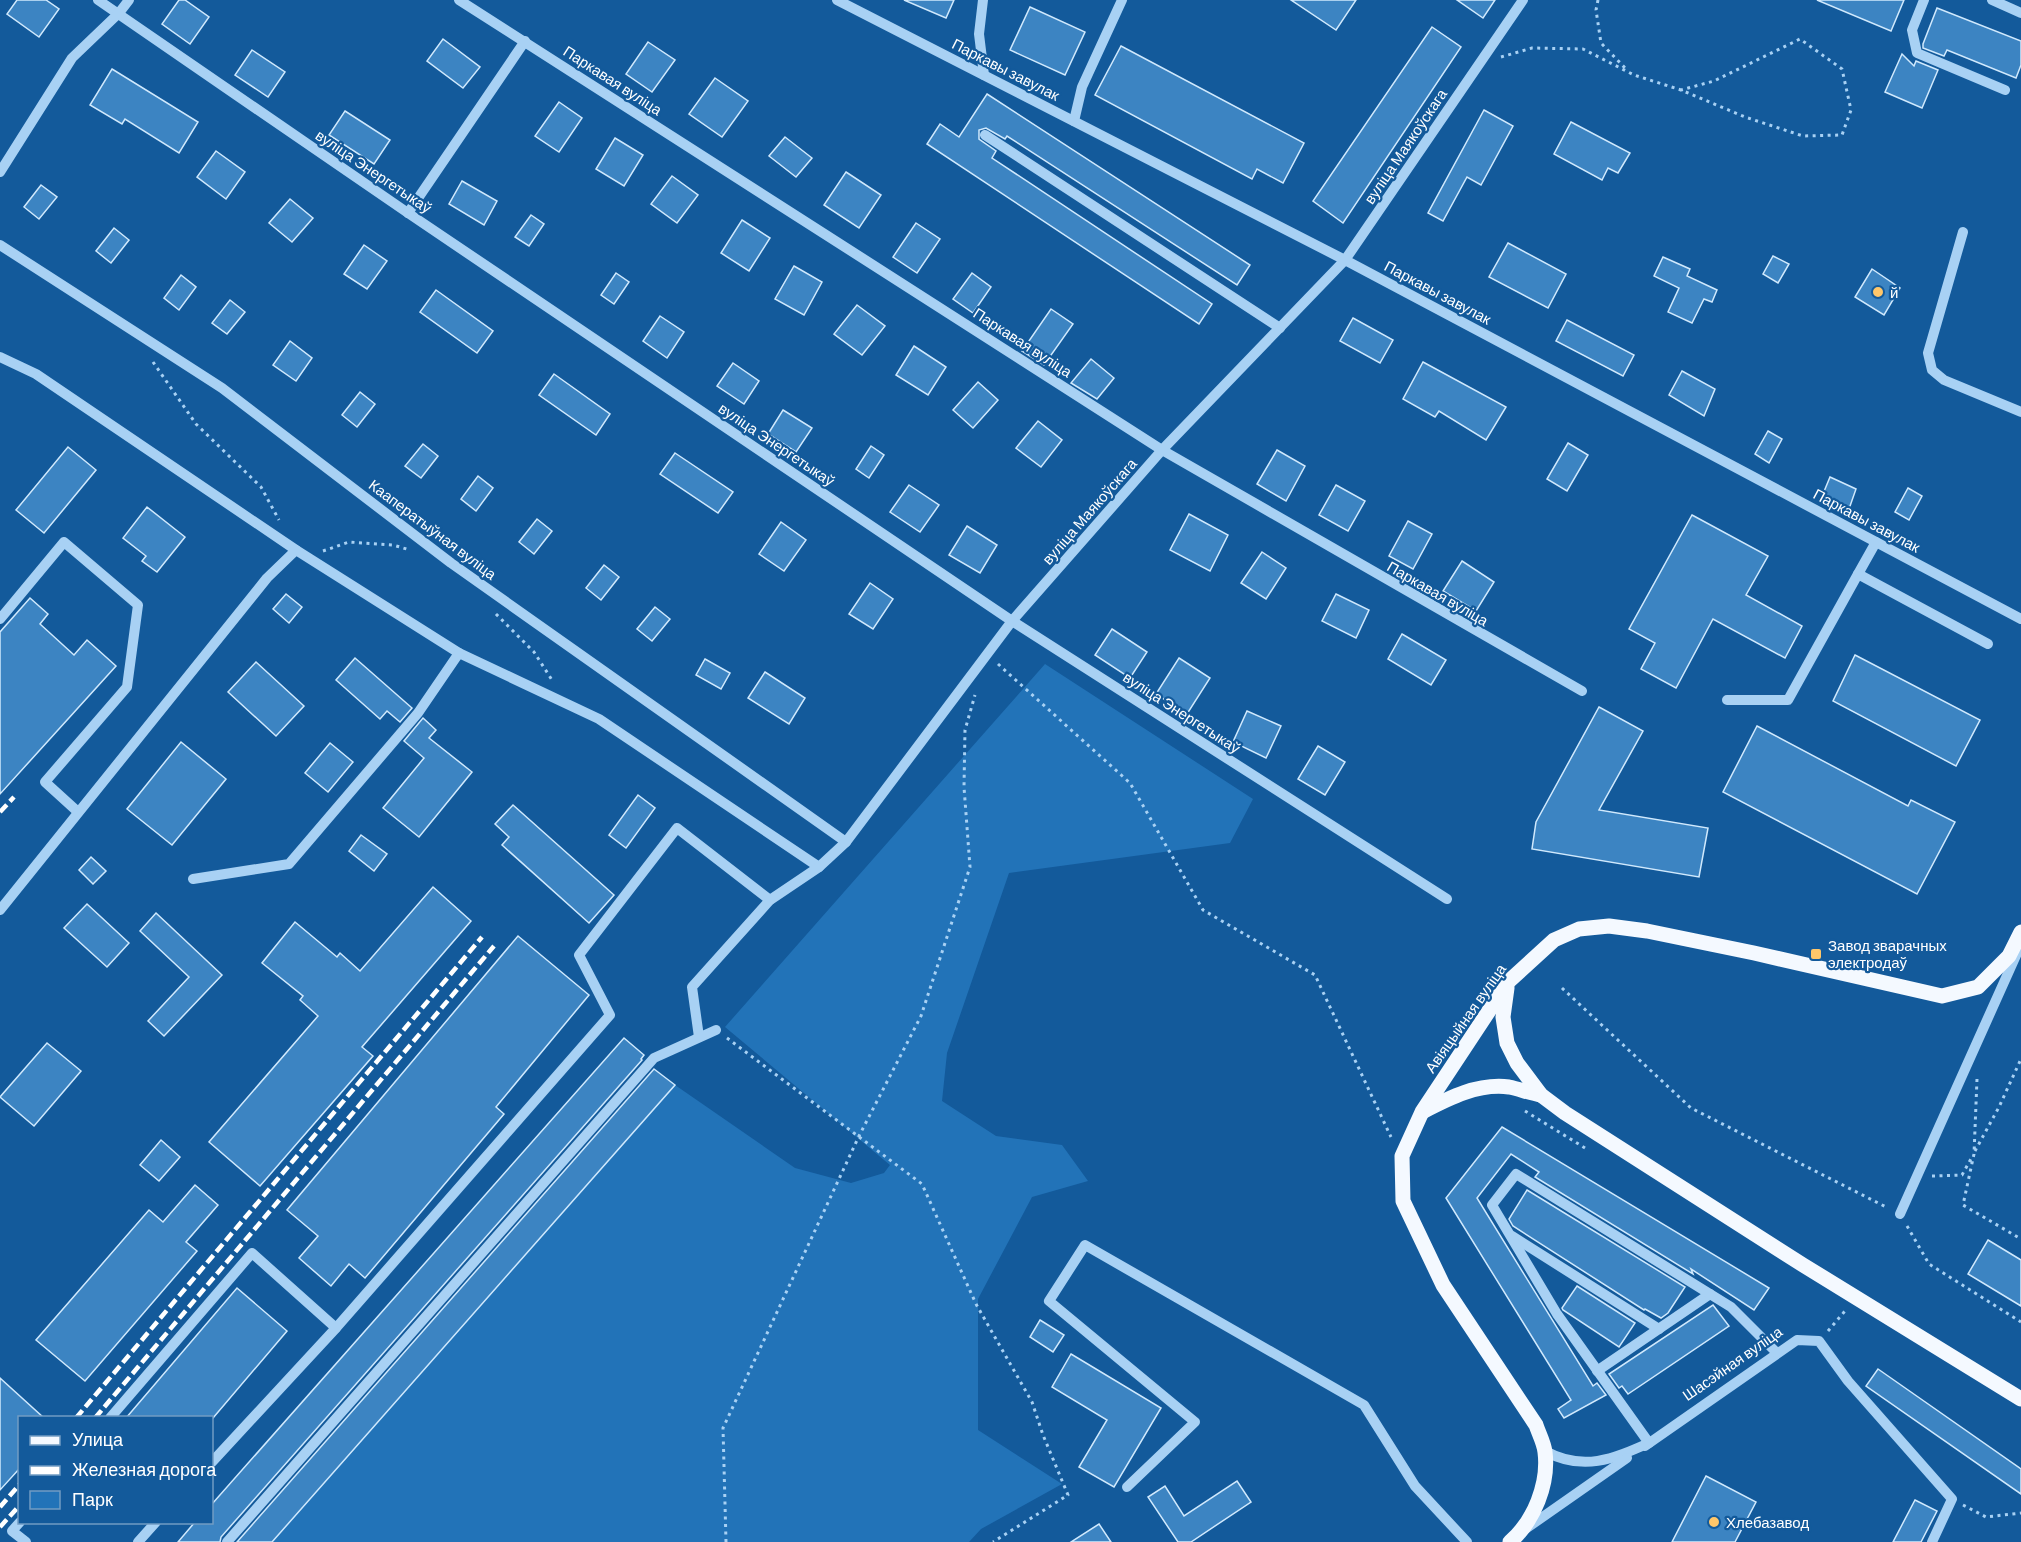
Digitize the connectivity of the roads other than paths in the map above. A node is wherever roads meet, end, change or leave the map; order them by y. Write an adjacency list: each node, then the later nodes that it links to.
1 (98, 0): 10 (street, вуліца Энергетыкаў)
2 (129, 0): 10 (street)
3 (459, 0): 12 (street, Паркавая вуліца)
4 (837, 0): 13 (street, Паркавы завулак)
5 (983, 0): 13 (street)
6 (1122, 0): 15 (street)
7 (1522, 0): 21 (street, вуліца Маякоўскага)
8 (1924, 0): 14 (street)
9 (1992, 0): 11 (street)
10 (119, 13): 17 (street); 18 (street, вуліца Энергетыкаў)
11 (2021, 13)
12 (525, 41): 18 (street); 25 (street, Паркавая вуліца)
13 (984, 75): 15 (street, Паркавы завулак)
14 (2005, 90)
15 (1074, 121): 21 (street, Паркавы завулак)
16 (985, 135): 22 (street)
17 (0, 171)
18 (408, 213): 31 (street, вуліца Энергетыкаў)
19 (1963, 232): 24 (street)
20 (0, 246): 37 (street, Кааператыўная вуліца)
21 (1345, 260): 22 (street, вуліца Маякоўскага); 26 (street, Паркавы завулак)
22 (1280, 328): 25 (street, вуліца Маякоўскага)
23 (0, 357): 27 (street)
24 (2021, 412)
25 (1162, 450): 31 (street, вуліца Маякоўскага); 34 (street, Паркавая вуліца)
26 (1876, 542): 28 (street); 30 (street, Паркавы завулак)
27 (296, 550): 33 (street); 36 (street)
28 (1858, 574): 32 (street); 35 (street)
29 (0, 619): 36 (street)
30 (2021, 619)
31 (1012, 621): 37 (street, вуліца Маякоўскага); 40 (street, вуліца Энергетыкаў)
32 (1988, 644)
33 (459, 653): 38 (street); 39 (street)
34 (1582, 691)
35 (1727, 700)
36 (78, 812): 42 (street)
37 (846, 842): 38 (street, вуліца Маякоўскага)
38 (819, 867): 41 (street, вуліца Маякоўскага)
39 (193, 879)
40 (1447, 899)
41 (770, 900): 47 (street, вуліца Маякоўскага); 53 (street)
42 (0, 910)
43 (2021, 932): 45 (main road, Авіяцыйная вуліца)
44 (2021, 945): 50 (street)
45 (1508, 982): 48 (main road); 49 (main road, Авіяцыйная вуліца)
46 (716, 1029): 47 (street)
47 (699, 1037): 68 (street)
48 (1540, 1095): 49 (main road); 57 (main road)
49 (1422, 1112): 60 (main road, Авіяцыйная вуліца)
50 (1900, 1214)
51 (1509, 1234): 52 (street); 54 (street); 56 (street)
52 (1710, 1294): 54 (street); 55 (street)
53 (336, 1328): 58 (street); 61 (street)
54 (1659, 1329): 56 (street)
55 (1777, 1353): 59 (street, Шасэйная вуліца); 70 (street, Шасэйная вуліца)
56 (1597, 1371): 59 (street)
57 (2021, 1399)
58 (112, 1416)
59 (1649, 1443): 60 (street); 65 (street, Шасэйная вуліца)
60 (1545, 1451): 65 (main road, Авіяцыйная вуліца)
61 (213, 1461)
62 (1127, 1487): 69 (street)
63 (18, 1524): 66 (street)
64 (154, 1524): 67 (street)
65 (1515, 1538)
66 (26, 1542)
67 (138, 1542)
68 (226, 1542)
69 (1467, 1542)
70 (1932, 1542)

